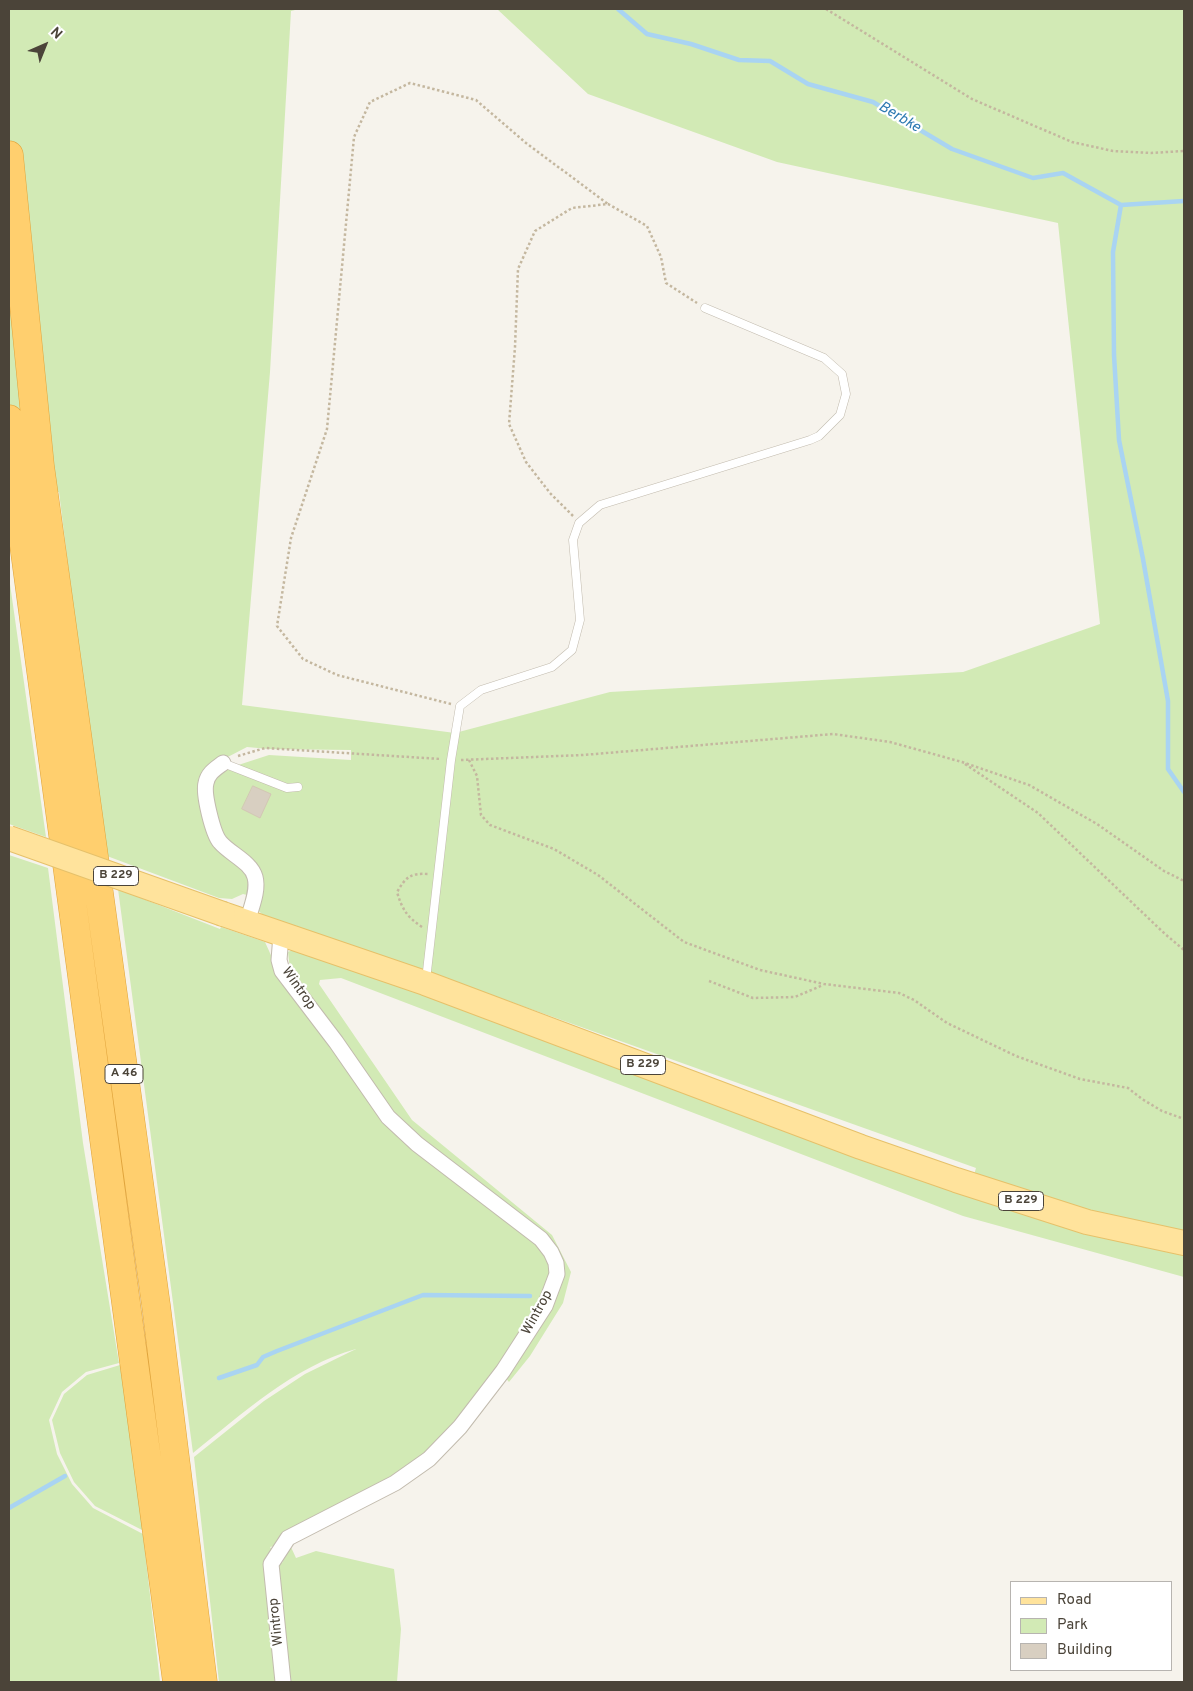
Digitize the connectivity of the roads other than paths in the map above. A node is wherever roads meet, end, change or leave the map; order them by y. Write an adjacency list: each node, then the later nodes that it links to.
1 (9, 155): 4 (highway, A 46)
2 (705, 308): 10 (lane)
3 (9, 419): 4 (highway, A 46)
4 (27, 468): 12 (highway, A 46); 13 (highway, A 46)
5 (223, 763): 6 (lane); 8 (street)
6 (298, 787)
7 (9, 838): 8 (main road, B 229, bridge)
8 (247, 923): 9 (main road, B 229)
9 (281, 935): 10 (main road, B 229); 14 (street, Wintrop)
10 (425, 983): 11 (main road, B 229)
11 (1184, 1243)
12 (177, 1682)
13 (203, 1682)
14 (283, 1682)

